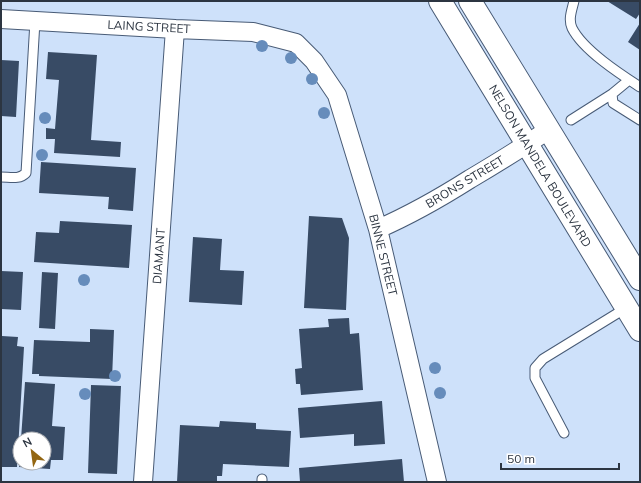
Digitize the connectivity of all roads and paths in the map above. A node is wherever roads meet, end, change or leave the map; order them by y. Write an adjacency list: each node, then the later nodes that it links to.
1 (440, 1): 14 (street, NELSON MANDELA BOULEVARD)
2 (470, 1): 13 (street)
3 (574, 1): 8 (lane)
4 (1, 19): 5 (street, LAING STREET)
5 (35, 21): 6 (street, LAING STREET); 15 (lane)
6 (175, 29): 7 (street, LAING STREET); 21 (street, DIAMANT)
7 (296, 42): 16 (street, BINNE STREET)
8 (629, 80): 9 (lane); 10 (lane)
9 (640, 87)
10 (612, 94): 11 (lane); 12 (lane)
11 (571, 120)
12 (640, 120)
13 (548, 130): 14 (street, BRONS STREET); 17 (street)
14 (527, 144): 16 (street, BRONS STREET); 18 (street, NELSON MANDELA BOULEVARD)
15 (1, 177)
16 (378, 228): 22 (street, BINNE STREET)
17 (640, 279)
18 (626, 308): 19 (street, NELSON MANDELA BOULEVARD); 20 (lane)
19 (640, 330)
20 (564, 433)
21 (143, 482)
22 (437, 482)

